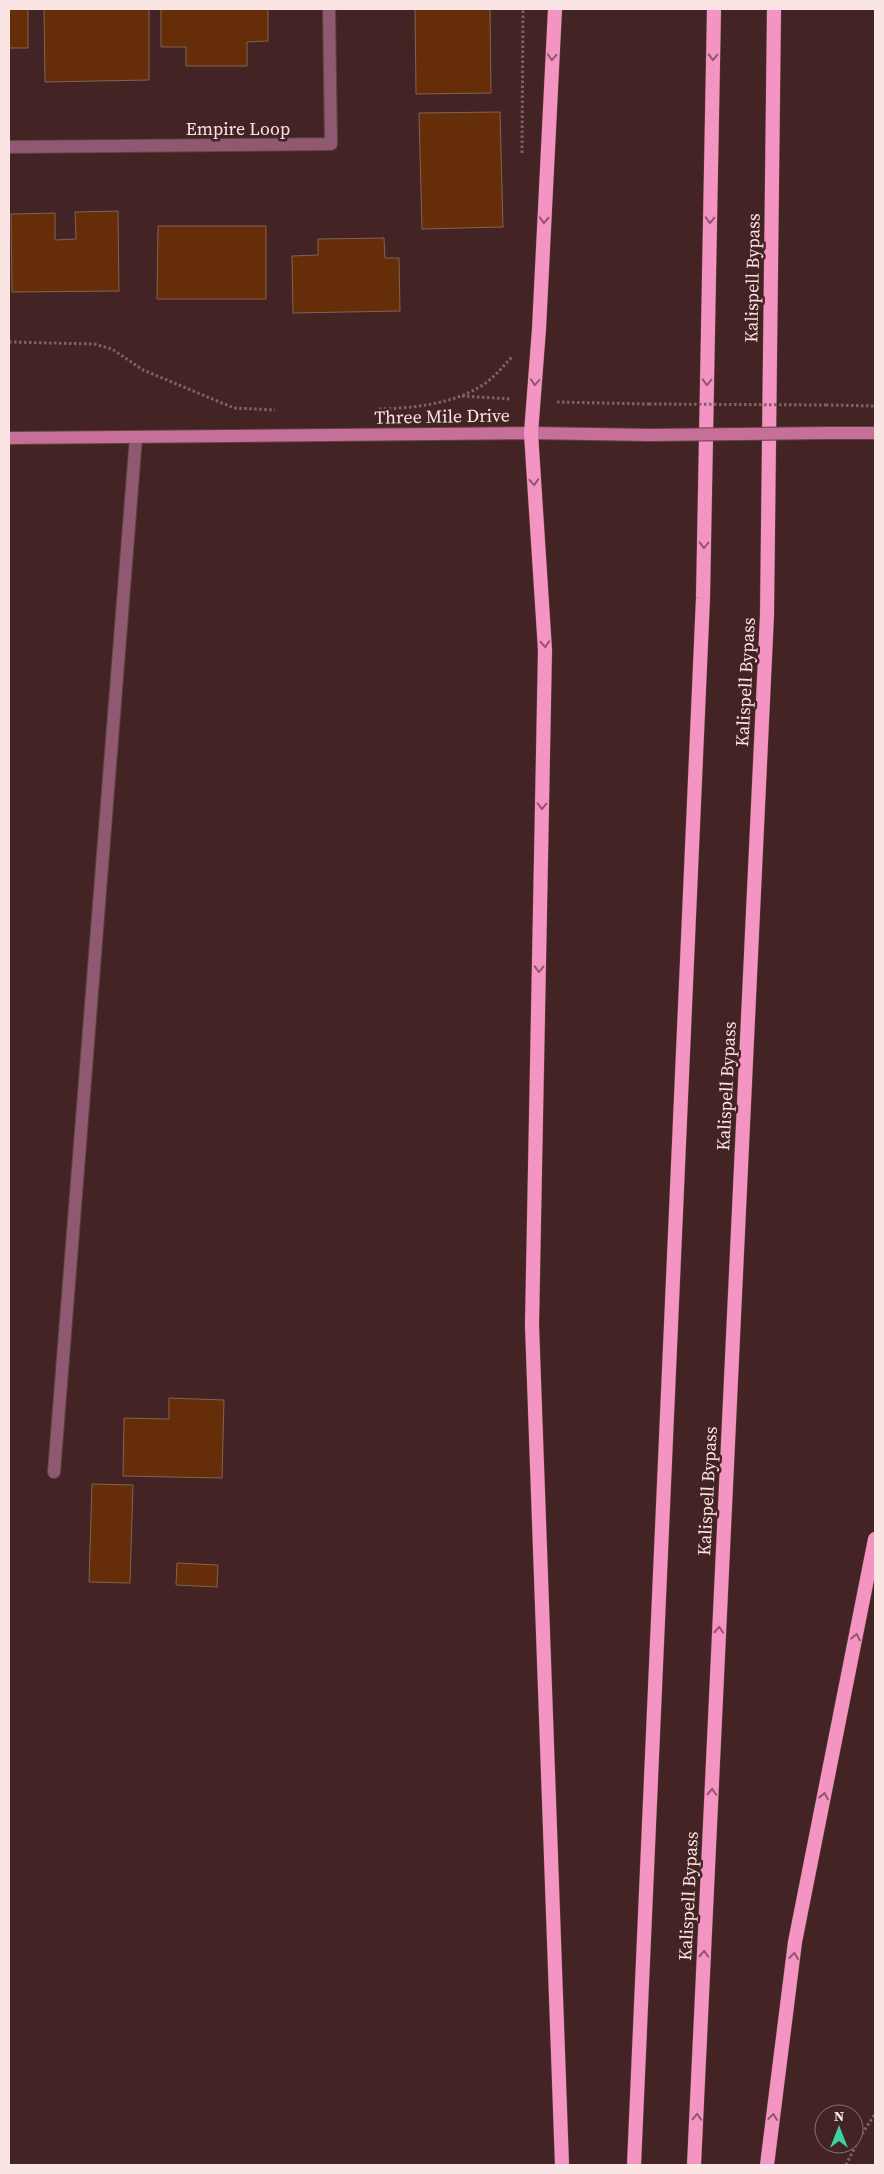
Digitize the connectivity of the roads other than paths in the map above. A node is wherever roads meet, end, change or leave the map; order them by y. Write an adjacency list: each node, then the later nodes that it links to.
1 (328, 9): 5 (street, Empire Loop)
2 (555, 9): 7 (highway, one-way to 7)
3 (714, 9): 13 (highway, one-way to 13)
4 (774, 9): 14 (highway, Kalispell Bypass, one-way to 4)
5 (9, 147)
6 (875, 432): 7 (main road, Three Mile Drive, bridge)
7 (531, 433): 8 (main road, Three Mile Drive); 12 (highway, one-way to 12)
8 (136, 437): 9 (main road, Three Mile Drive); 10 (street)
9 (9, 438)
10 (54, 1472)
11 (875, 1539): 15 (highway, one-way to 11)
12 (562, 2165)
13 (634, 2165)
14 (694, 2165)
15 (767, 2165)

